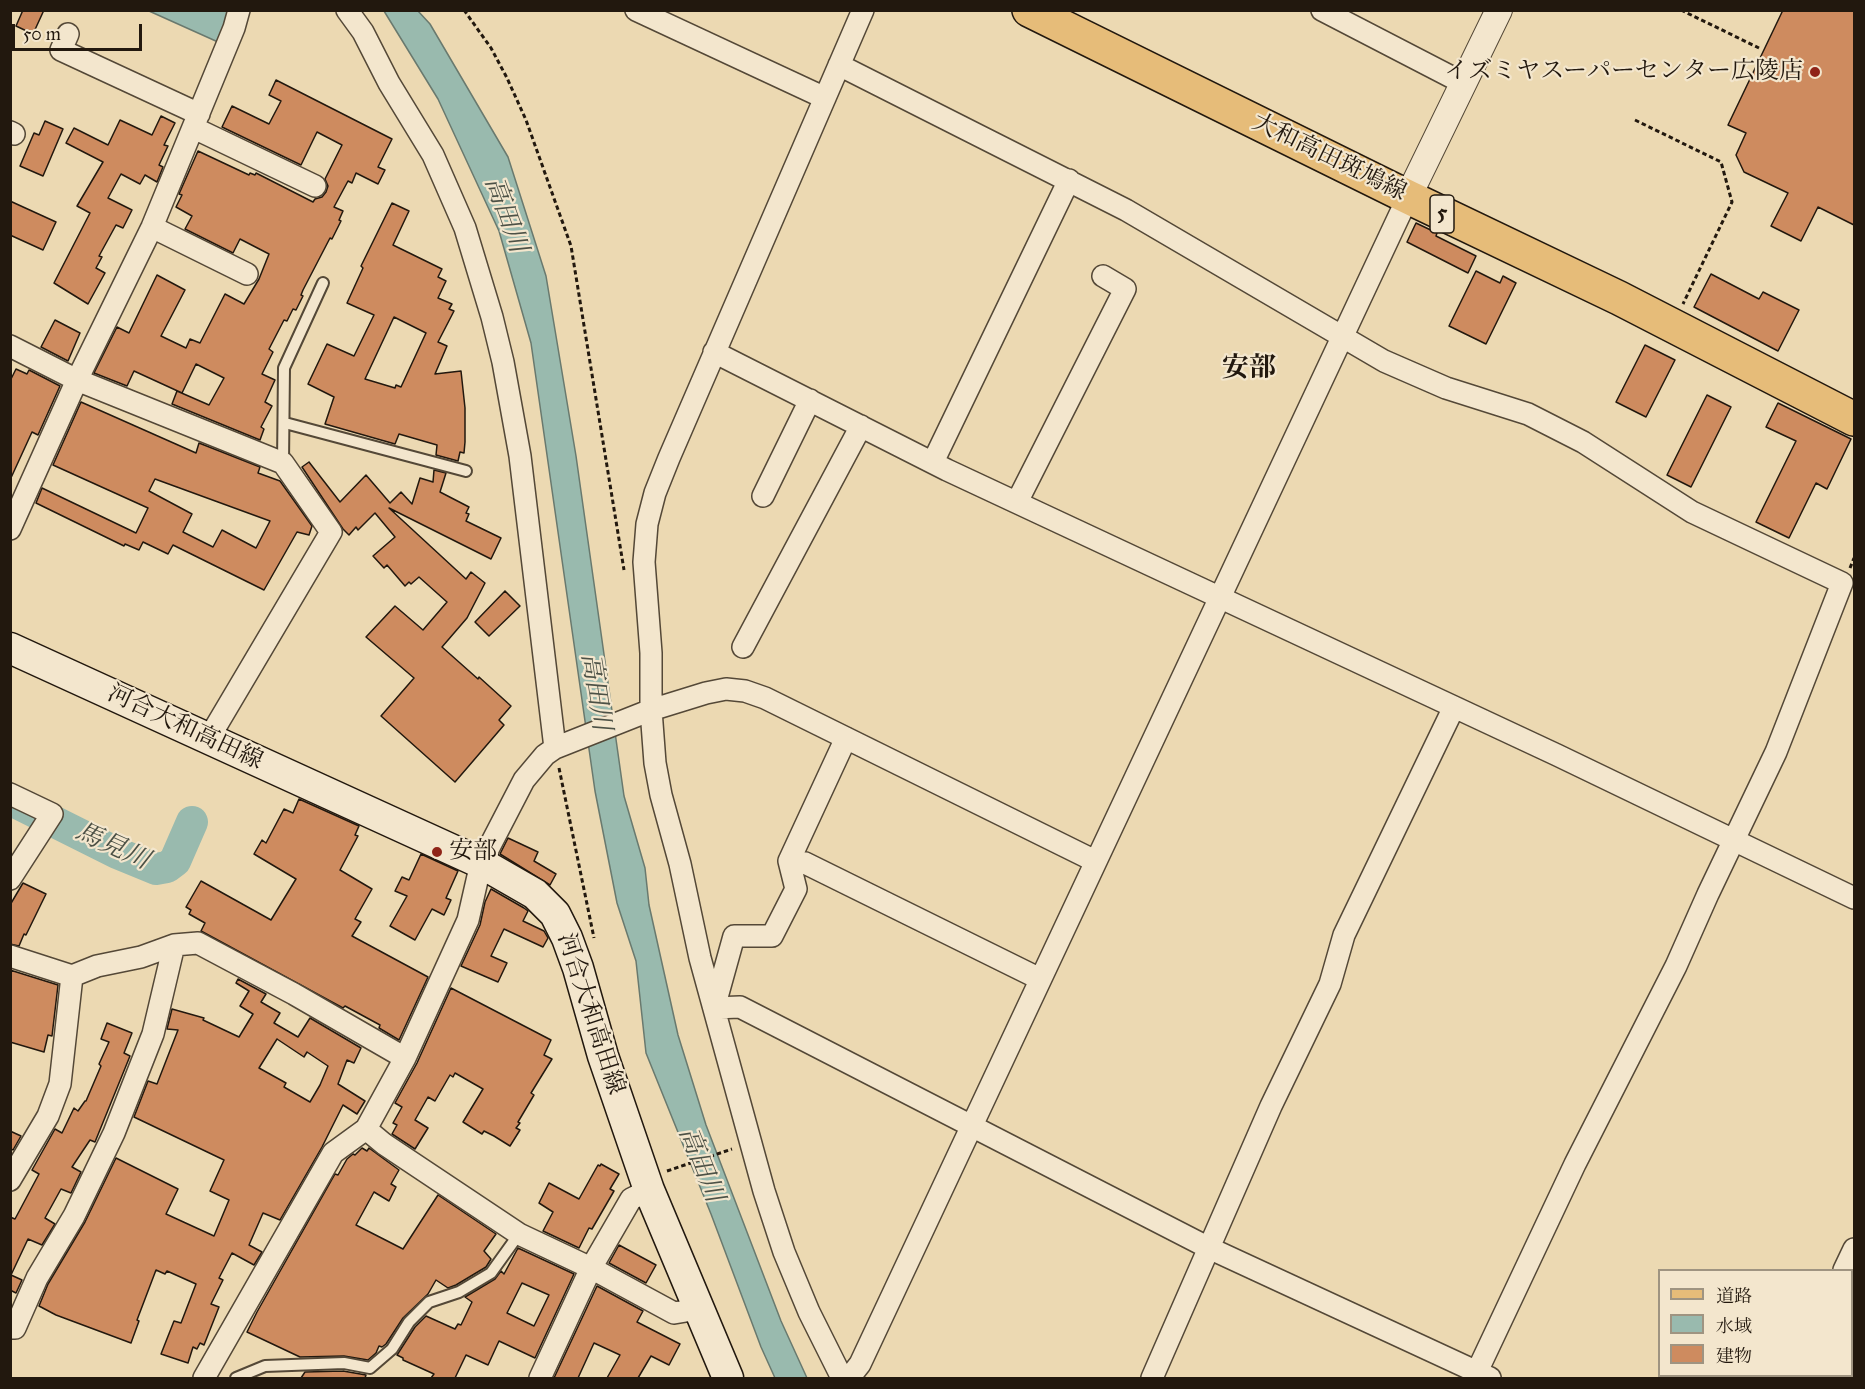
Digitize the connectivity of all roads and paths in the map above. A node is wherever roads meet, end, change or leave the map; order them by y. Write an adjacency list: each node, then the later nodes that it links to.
1 (239, 10): 16 (street)
2 (347, 10): 47 (street)
3 (464, 10): 39 (path)
4 (636, 10): 14 (street)
5 (863, 10): 12 (street)
6 (1029, 10): 19 (main road, 大和高田斑鳩線 / 5)
7 (1322, 10): 13 (street)
8 (1498, 10): 13 (street)
9 (1681, 10): 11 (path)
10 (68, 34): 16 (street)
11 (1759, 48)
12 (839, 65): 14 (street); 17 (street)
13 (1463, 83): 19 (street)
14 (825, 98): 27 (street)
15 (1635, 120): 24 (path)
16 (196, 121): 18 (street); 20 (street)
17 (1069, 180): 25 (street); 33 (street)
18 (315, 186)
19 (1408, 197): 25 (street); 30 (main road, 大和高田斑鳩線 / 5)
20 (152, 227): 21 (street); 28 (street)
21 (247, 274)
22 (1103, 276): 37 (street)
23 (323, 283): 31 (lane)
24 (1683, 305)
25 (1341, 338): 40 (street); 49 (street)
26 (10, 346): 28 (street)
27 (714, 352): 29 (street); 44 (street)
28 (77, 380): 34 (street); 38 (street)
29 (810, 400): 32 (street); 36 (street)
30 (1854, 419)
31 (285, 423): 34 (lane); 35 (lane)
32 (861, 426): 33 (street); 41 (street)
33 (933, 462): 37 (street)
34 (283, 463): 45 (street)
35 (466, 471)
36 (763, 496)
37 (1017, 502): 40 (street)
38 (10, 529)
39 (625, 576)
40 (1219, 598): 43 (street); 51 (street)
41 (743, 647)
42 (10, 648): 45 (main road, 河合大和高田線)
43 (1454, 707): 49 (street); 68 (street)
44 (647, 712): 46 (street); 47 (street); 60 (street)
45 (209, 738): 52 (main road, 河合大和高田線)
46 (846, 738): 50 (street); 51 (street)
47 (559, 747): 52 (street); 55 (path)
48 (10, 794): 53 (street)
49 (1734, 840): 54 (street); 74 (street)
50 (789, 861): 59 (street); 60 (street)
51 (1095, 861): 59 (street)
52 (481, 863): 61 (street); 66 (main road, 河合大和高田線)
53 (10, 879)
54 (1854, 898)
55 (594, 938)
56 (174, 945): 58 (street); 61 (street); 73 (street)
57 (10, 956): 58 (street)
58 (72, 976): 65 (street)
59 (1040, 979): 62 (street)
60 (714, 1008): 62 (street); 79 (street)
61 (405, 1058): 63 (street)
62 (971, 1127): 68 (street); 80 (street)
63 (366, 1129): 67 (street); 75 (street)
64 (742, 1146): 66 (path)
65 (10, 1180)
66 (659, 1180): 70 (street); 72 (main road, 河合大和高田線)
67 (519, 1234): 70 (street); 76 (lane)
68 (1209, 1248): 74 (street); 81 (street)
69 (1854, 1249): 71 (street)
70 (591, 1268): 72 (street); 77 (street)
71 (1844, 1269)
72 (698, 1308): 78 (main road, 河合大和高田線)
73 (10, 1328)
74 (1480, 1376)
75 (204, 1378)
76 (236, 1378)
77 (540, 1378)
78 (728, 1378)
79 (842, 1378)
80 (849, 1378)
81 (1152, 1378)

